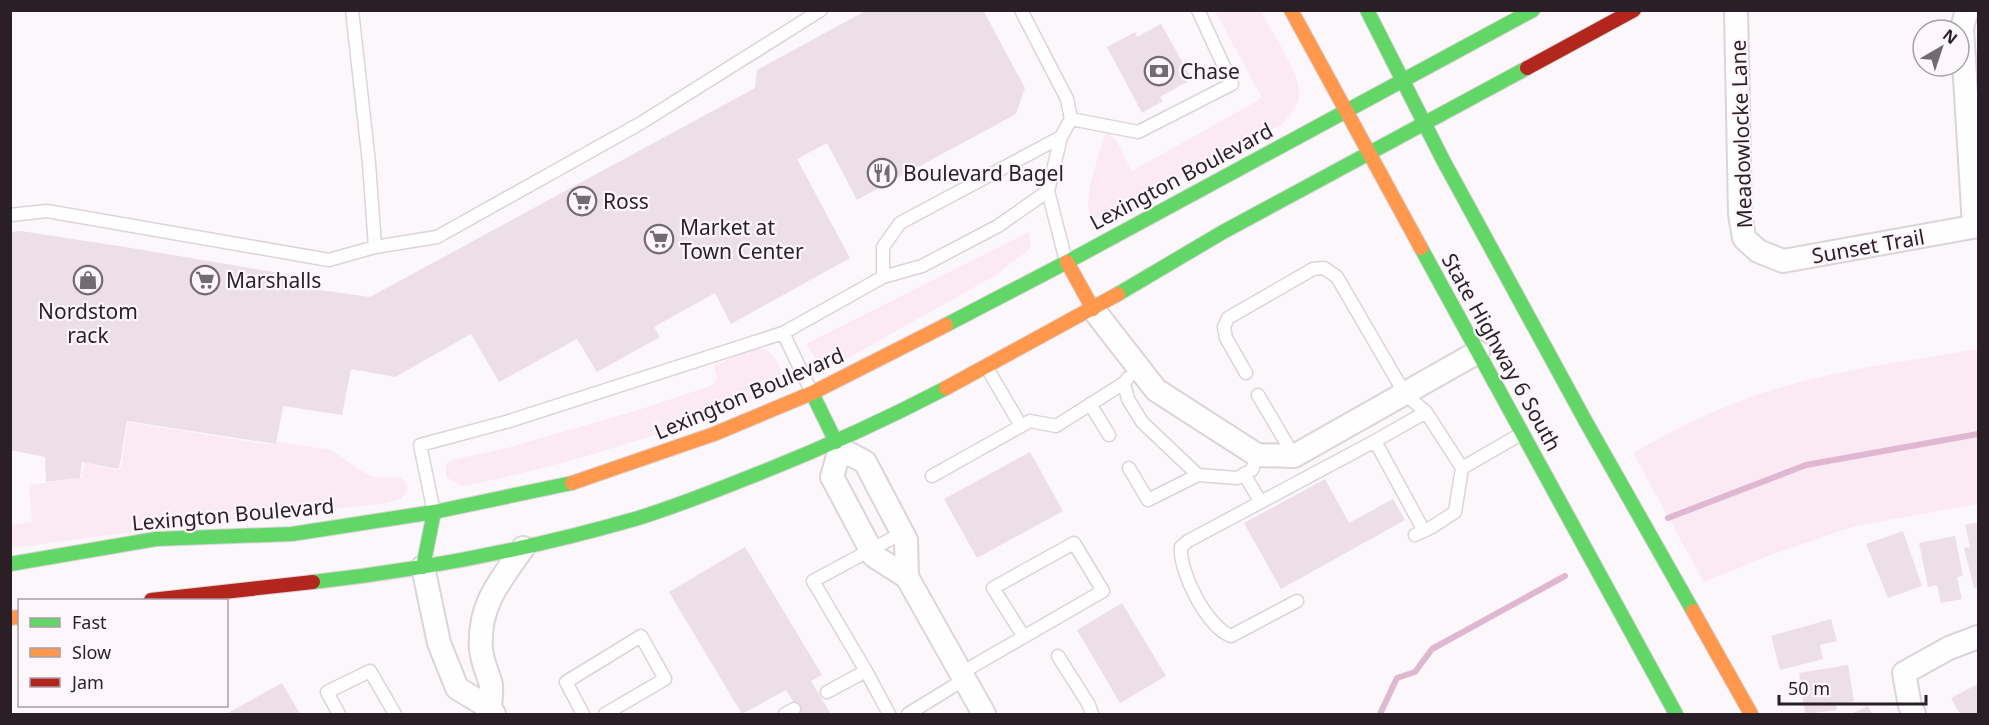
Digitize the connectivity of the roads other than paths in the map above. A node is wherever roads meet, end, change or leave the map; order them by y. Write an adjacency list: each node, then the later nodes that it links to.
1 (352, 10): 20 (lane)
2 (821, 10): 20 (lane)
3 (1198, 10): 13 (lane)
4 (1291, 10): 12 (main road, State Highway 6 South)
5 (1367, 10): 11 (main road, State Highway 6 South)
6 (1533, 10): 11 (main road, Lexington Boulevard)
7 (1634, 10): 14 (main road)
8 (1736, 10): 21 (street, Meadowlocke Lane)
9 (1967, 10): 19 (street)
10 (1024, 12): 13 (lane)
11 (1404, 81): 12 (main road, Lexington Boulevard); 14 (main road, State Highway 6 South)
12 (1346, 111): 16 (main road, State Highway 6 South); 22 (main road, Lexington Boulevard)
13 (1071, 119): 15 (lane)
14 (1425, 124): 16 (main road); 73 (main road, State Highway 6 South)
15 (1061, 137): 17 (lane); 23 (lane)
16 (1369, 153): 24 (main road); 26 (main road, State Highway 6 South)
17 (1048, 191): 22 (lane); 23 (lane)
18 (10, 215): 20 (lane)
19 (1976, 226): 21 (street, Sunset Trail)
20 (375, 247)
21 (1758, 251)
22 (1066, 262): 24 (main road); 30 (main road, Lexington Boulevard)
23 (883, 277): 25 (lane)
24 (1093, 309): 27 (main road); 29 (street)
25 (783, 333): 30 (lane); 48 (lane)
26 (1478, 352): 31 (street); 36 (main road, State Highway 6 South)
27 (986, 367): 35 (lane); 39 (main road)
28 (1246, 373): 31 (lane)
29 (1131, 374): 33 (lane); 40 (street); 45 (lane)
30 (812, 393): 39 (main road); 48 (main road, Lexington Boulevard)
31 (1405, 394): 34 (lane); 41 (street)
32 (1258, 395): 41 (lane)
33 (1090, 404): 35 (lane); 37 (lane)
34 (1426, 412): 38 (lane); 43 (lane)
35 (1021, 426): 46 (lane)
36 (1522, 434): 43 (lane); 72 (main road, State Highway 6 South)
37 (1109, 435)
38 (1375, 441): 43 (lane); 47 (lane)
39 (838, 446): 49 (street); 50 (main road); 51 (street)
40 (1257, 455): 41 (street); 44 (lane)
41 (1294, 456)
42 (1129, 468): 45 (lane)
43 (1462, 468)
44 (1244, 474): 45 (lane); 47 (lane)
45 (1198, 475)
46 (932, 476)
47 (1260, 501): 56 (lane)
48 (434, 512): 52 (main road, Lexington Boulevard); 53 (main road)
49 (902, 533): 51 (lane); 54 (street)
50 (523, 548): 53 (main road); 63 (street)
51 (871, 550): 54 (street); 60 (lane)
52 (10, 564)
53 (423, 567): 55 (main road); 63 (street)
54 (907, 577): 61 (street)
55 (160, 599)
56 (1297, 601)
57 (1024, 637): 57 (lane); 61 (lane)
58 (1978, 637): 74 (street)
59 (1058, 656): 71 (lane)
60 (866, 671): 62 (lane); 68 (lane)
61 (963, 676): 69 (lane); 70 (street)
62 (827, 692)
63 (492, 711)
64 (339, 714): 65 (lane)
65 (395, 714)
66 (583, 714): 67 (lane)
67 (605, 714)
68 (889, 714)
69 (908, 714)
70 (984, 714)
71 (1092, 714)
72 (1676, 714)
73 (1751, 714)
74 (1914, 714)

